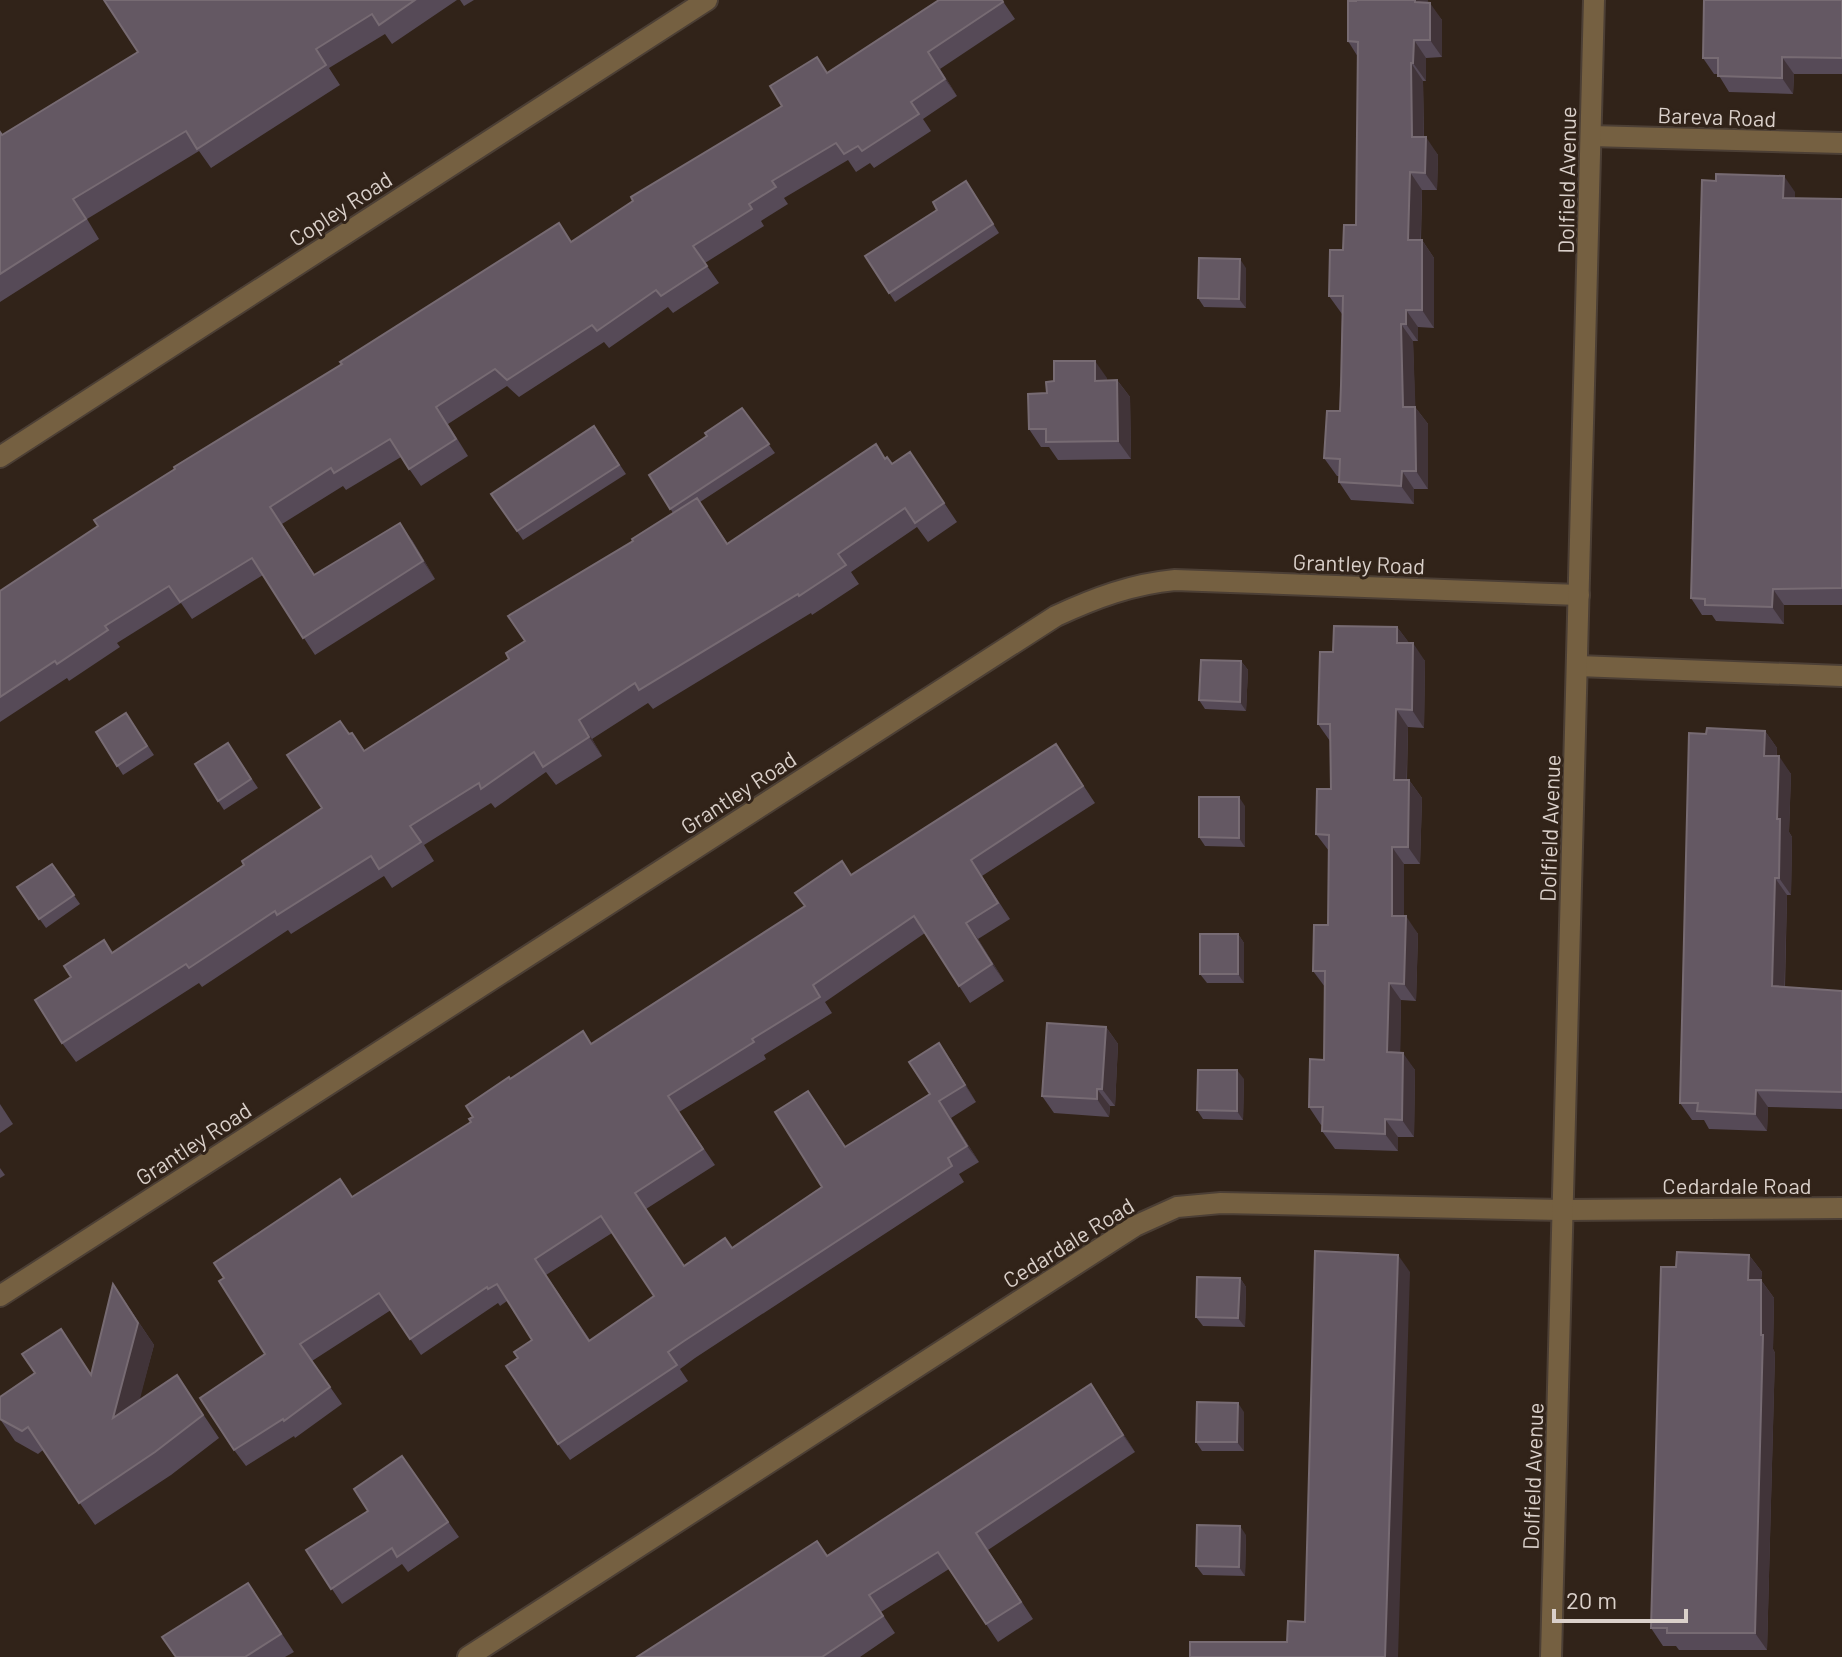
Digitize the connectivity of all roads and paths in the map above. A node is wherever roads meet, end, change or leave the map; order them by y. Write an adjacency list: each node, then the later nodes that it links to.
1 (707, 0): 5 (street, Copley Road)
2 (1594, 0): 3 (street, Dolfield Avenue)
3 (1591, 136): 4 (street, Bareva Road); 6 (street, Dolfield Avenue)
4 (1842, 143)
5 (0, 457)
6 (1579, 595): 7 (street, Dolfield Avenue); 11 (street, Grantley Road)
7 (1578, 666): 8 (street); 10 (street, Dolfield Avenue)
8 (1842, 676)
9 (1842, 1208): 10 (street, Cedardale Road)
10 (1563, 1210): 12 (street, Cedardale Road); 13 (street, Dolfield Avenue)
11 (0, 1296)
12 (468, 1657)
13 (1551, 1657)

